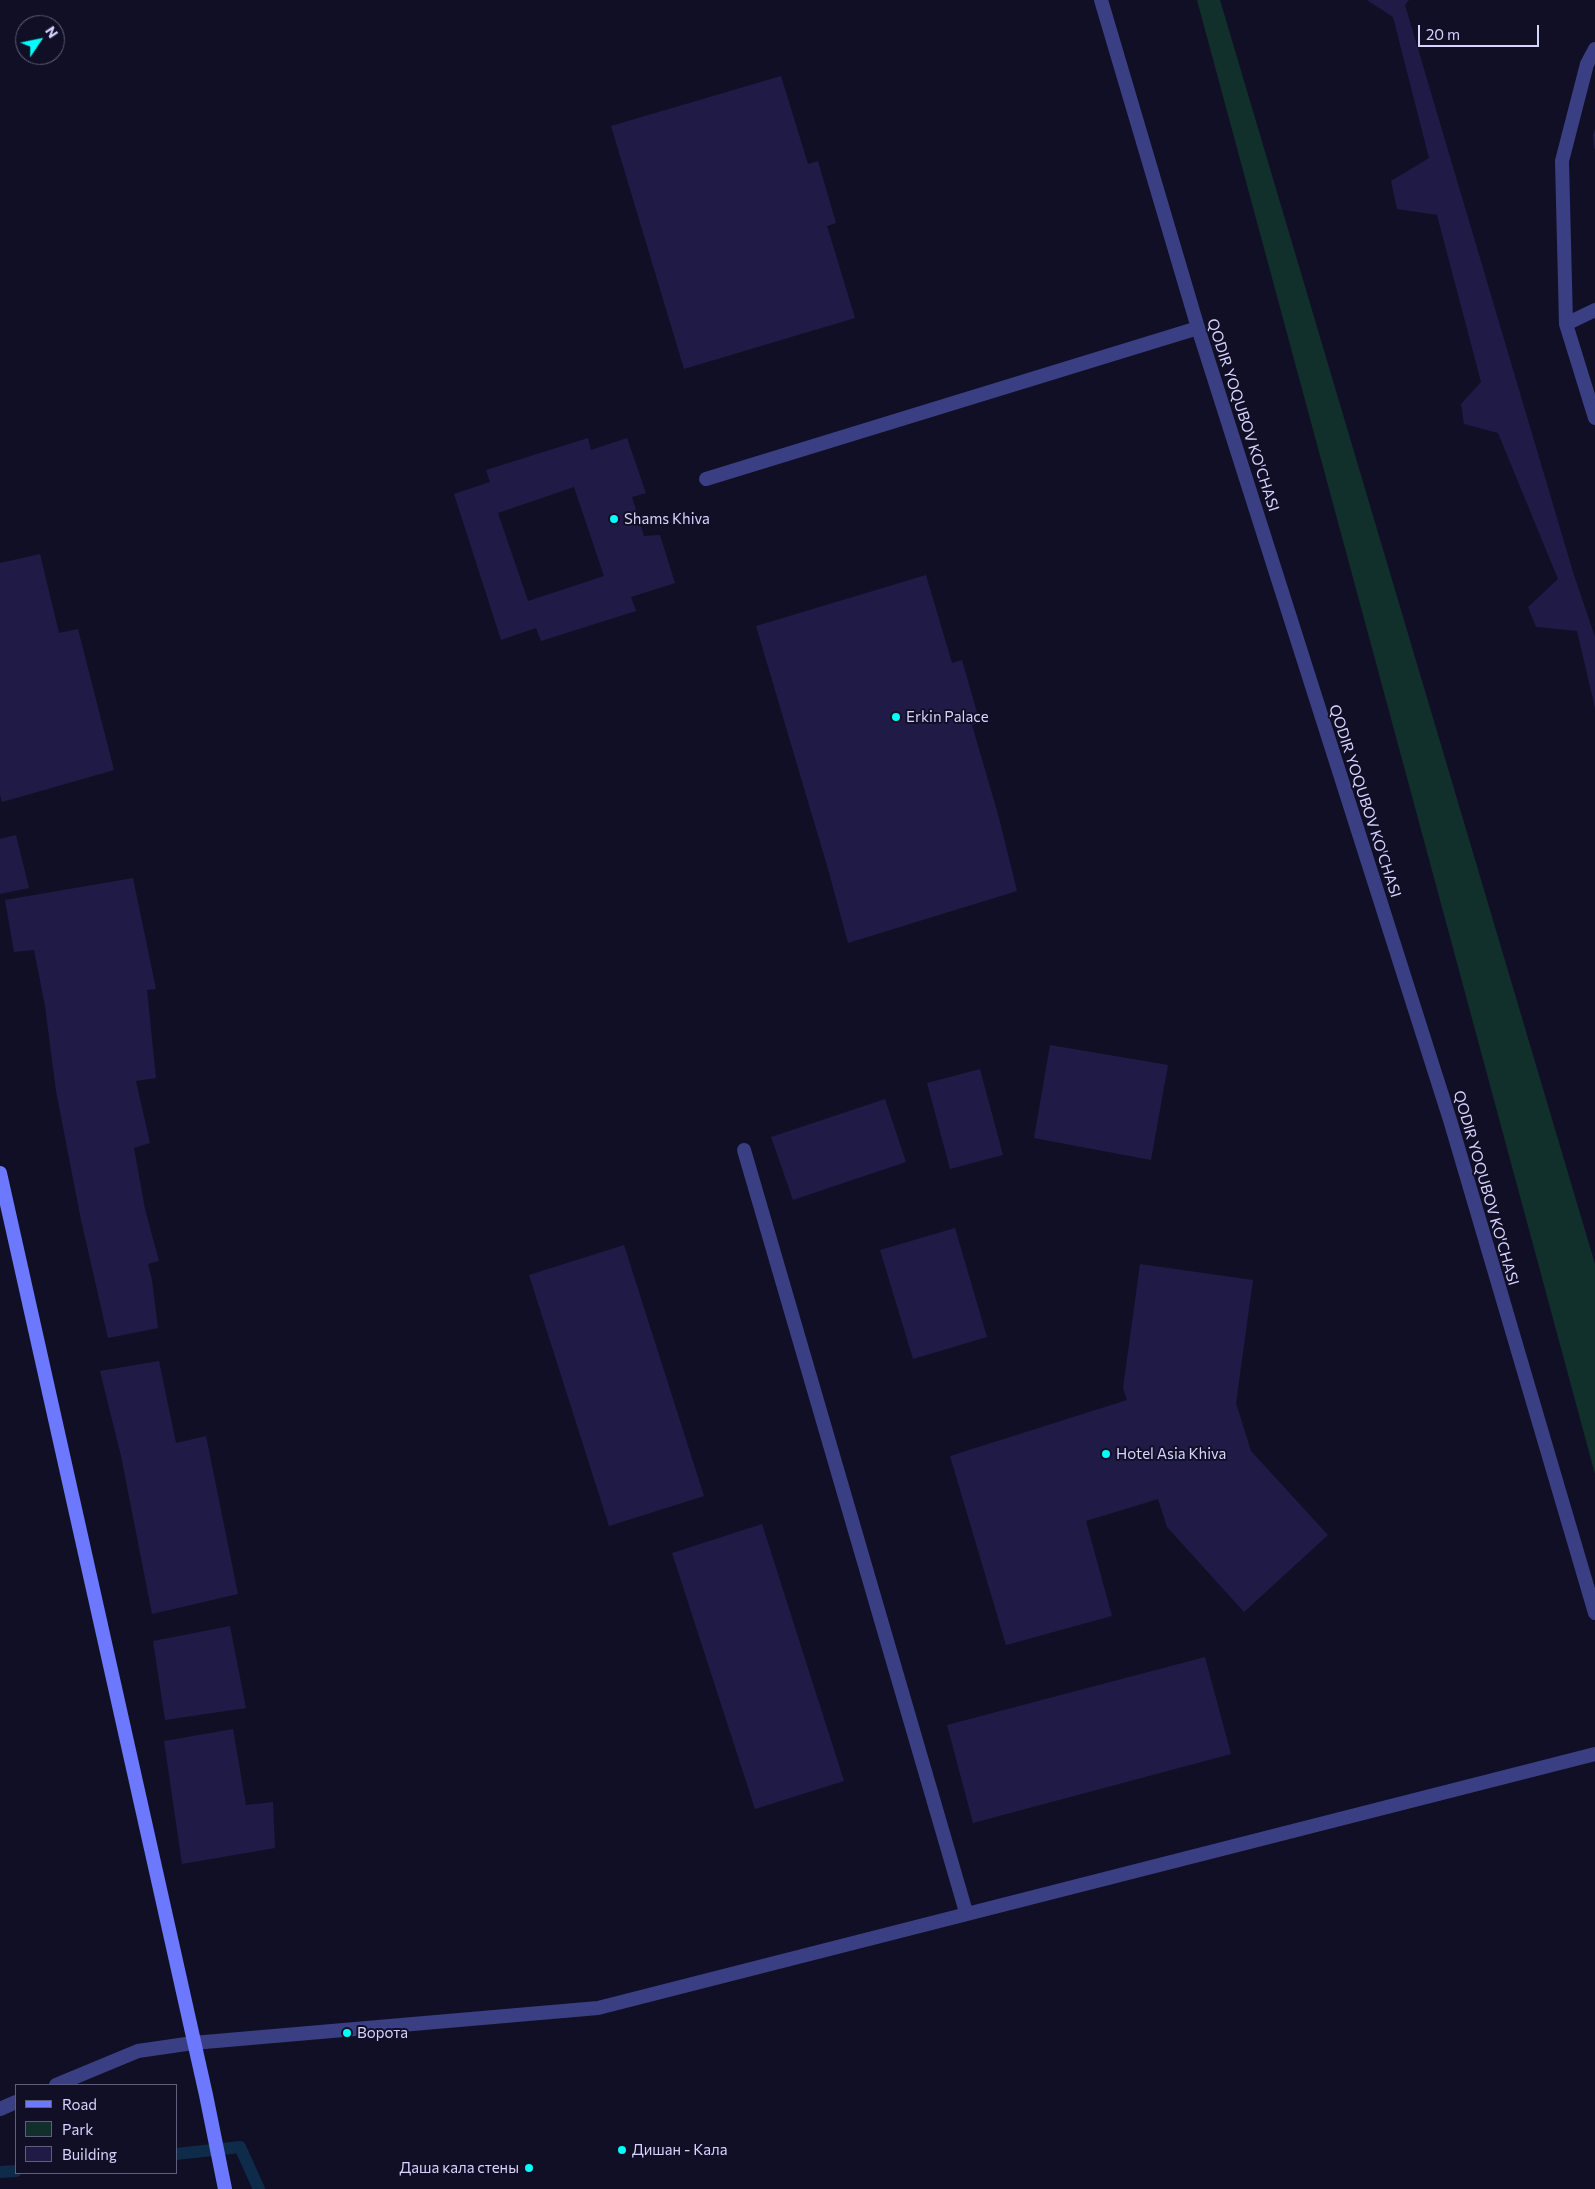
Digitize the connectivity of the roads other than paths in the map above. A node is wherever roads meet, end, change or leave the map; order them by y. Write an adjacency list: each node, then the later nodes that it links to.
1 (1100, 0): 5 (street, QODIR YOQUBOV KO'CHASI)
2 (1595, 49): 4 (street)
3 (1595, 310): 4 (street)
4 (1566, 324): 6 (street)
5 (1198, 328): 7 (street); 10 (street, QODIR YOQUBOV KO'CHASI)
6 (1595, 418)
7 (706, 479)
8 (744, 1150): 12 (street)
9 (0, 1173): 13 (main road)
10 (1595, 1614)
11 (1595, 1754): 12 (street)
12 (966, 1912): 13 (street)
13 (193, 2043): 14 (street); 17 (main road)
14 (58, 2084)
15 (15, 2102): 16 (street)
16 (0, 2109)
17 (225, 2189)

